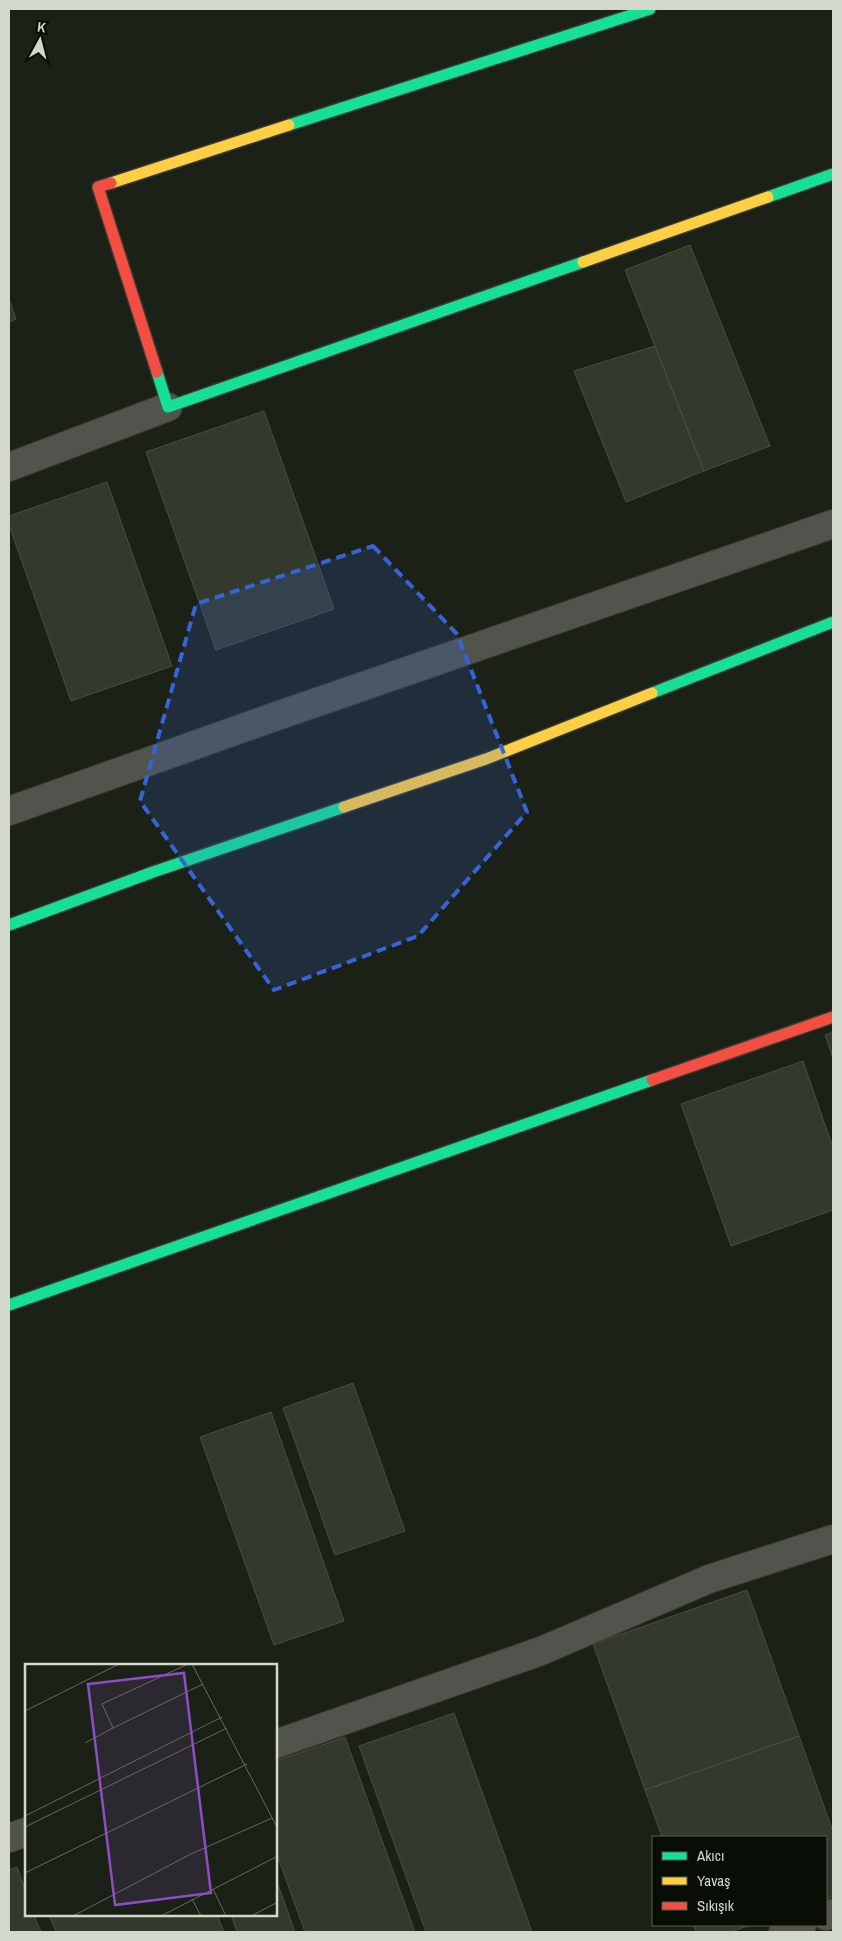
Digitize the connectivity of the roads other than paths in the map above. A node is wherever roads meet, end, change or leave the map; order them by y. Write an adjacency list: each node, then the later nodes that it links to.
1 (650, 9): 3 (street)
2 (833, 174): 3 (street)
3 (168, 407): 4 (street)
4 (9, 467)
5 (833, 524): 7 (street)
6 (833, 622): 8 (street)
7 (9, 811)
8 (9, 925)
9 (833, 1017): 10 (street)
10 (9, 1305)
11 (833, 1538): 12 (street)
12 (278, 1743)
13 (25, 1832): 14 (street)
14 (9, 1838)
15 (799, 1926): 16 (street)
16 (783, 1932)

